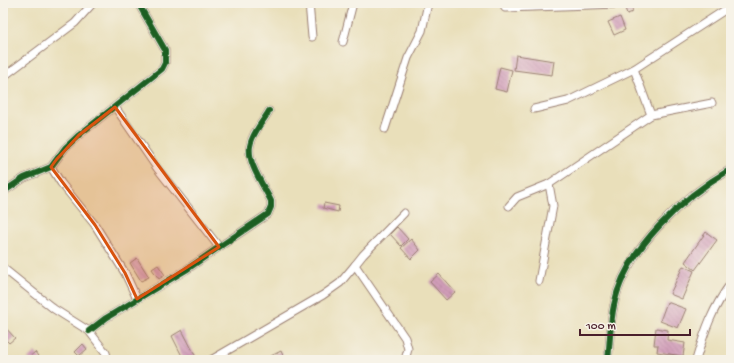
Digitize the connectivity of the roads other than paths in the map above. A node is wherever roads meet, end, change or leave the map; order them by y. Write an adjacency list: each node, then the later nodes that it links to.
1 (93, 3): 13 (street)
2 (138, 3): 15 (street)
3 (309, 3): 10 (street)
4 (353, 3): 11 (street)
5 (428, 3): 19 (street)
6 (647, 3): 7 (street)
7 (616, 4): 9 (street)
8 (731, 6): 12 (street)
9 (505, 8)
10 (312, 36)
11 (343, 42)
12 (634, 69): 16 (street); 18 (street)
13 (3, 77)
14 (712, 104): 18 (street)
15 (115, 107): 20 (street); 26 (street)
16 (534, 109)
17 (270, 111): 26 (street)
18 (652, 115): 22 (street)
19 (385, 129)
20 (52, 167): 23 (street); 31 (street)
21 (731, 169): 36 (street)
22 (549, 184): 24 (street); 29 (street)
23 (3, 192)
24 (509, 206)
25 (404, 213): 27 (street)
26 (218, 247): 31 (street)
27 (355, 265): 34 (street); 35 (street)
28 (3, 268): 32 (street)
29 (539, 281)
30 (731, 283): 37 (street)
31 (137, 299): 32 (street)
32 (89, 331): 33 (street)
33 (108, 360)
34 (211, 360)
35 (405, 360)
36 (608, 360)
37 (696, 360)

